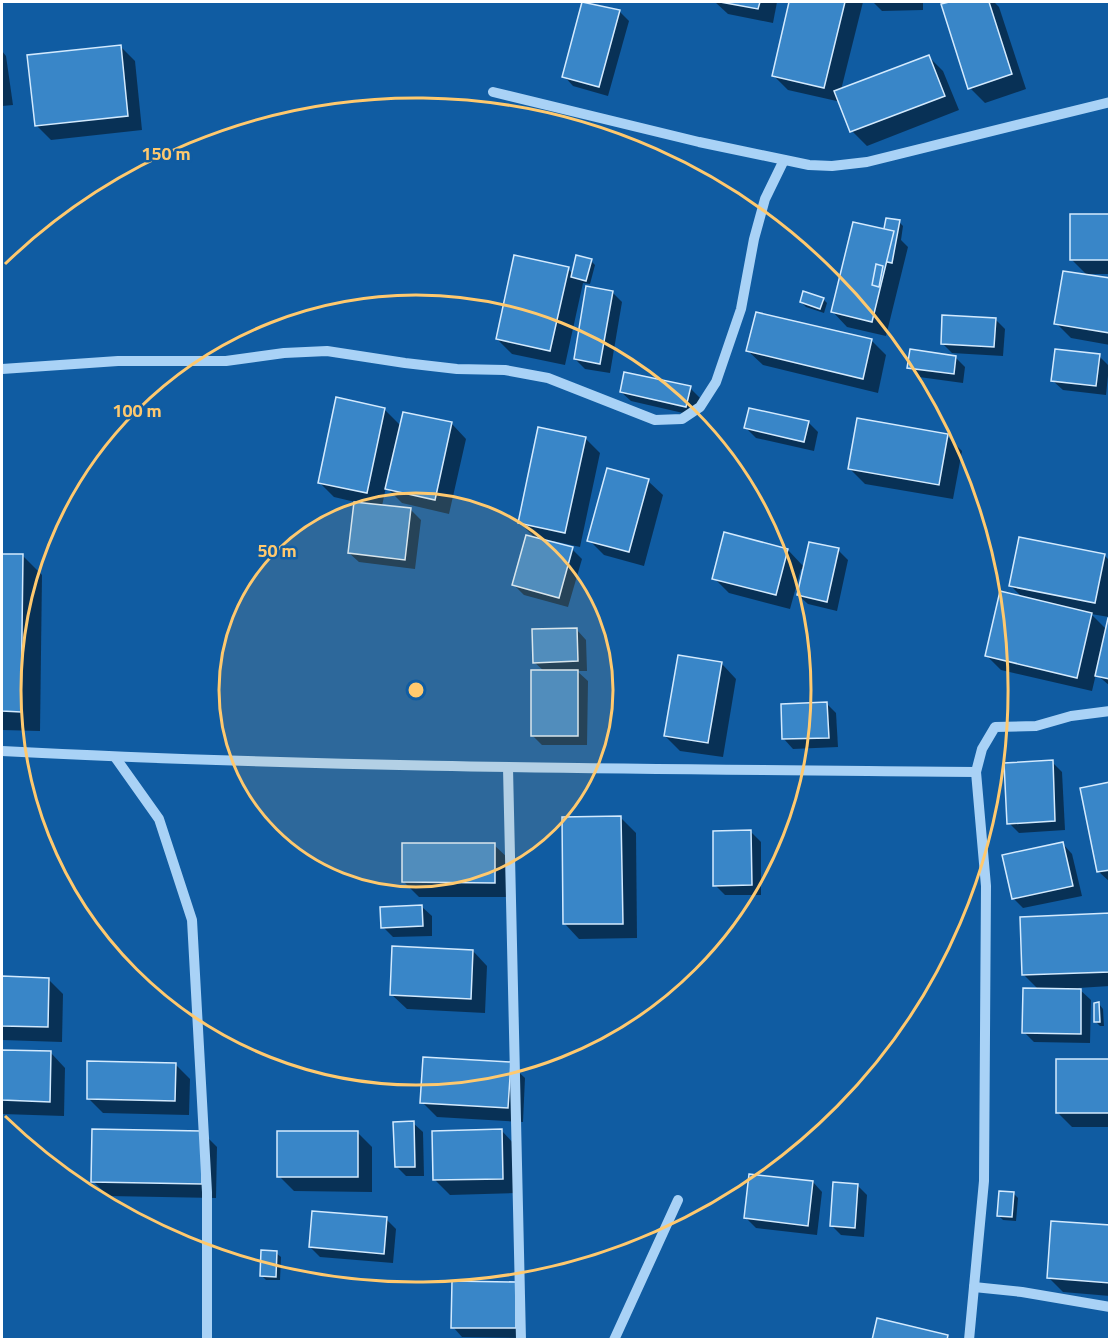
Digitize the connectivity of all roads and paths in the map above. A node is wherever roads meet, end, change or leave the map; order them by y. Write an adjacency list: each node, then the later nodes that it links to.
1 (493, 92): 3 (street)
2 (1110, 102): 3 (street)
3 (784, 159): 4 (street)
4 (2, 369)
5 (1110, 711): 9 (street)
6 (2, 751): 7 (street)
7 (116, 757): 8 (street); 13 (street)
8 (508, 768): 9 (street); 14 (street)
9 (976, 772): 11 (street)
10 (678, 1200): 15 (street)
11 (975, 1287): 12 (street); 16 (street)
12 (1110, 1306)
13 (207, 1340)
14 (521, 1340)
15 (614, 1340)
16 (969, 1340)

